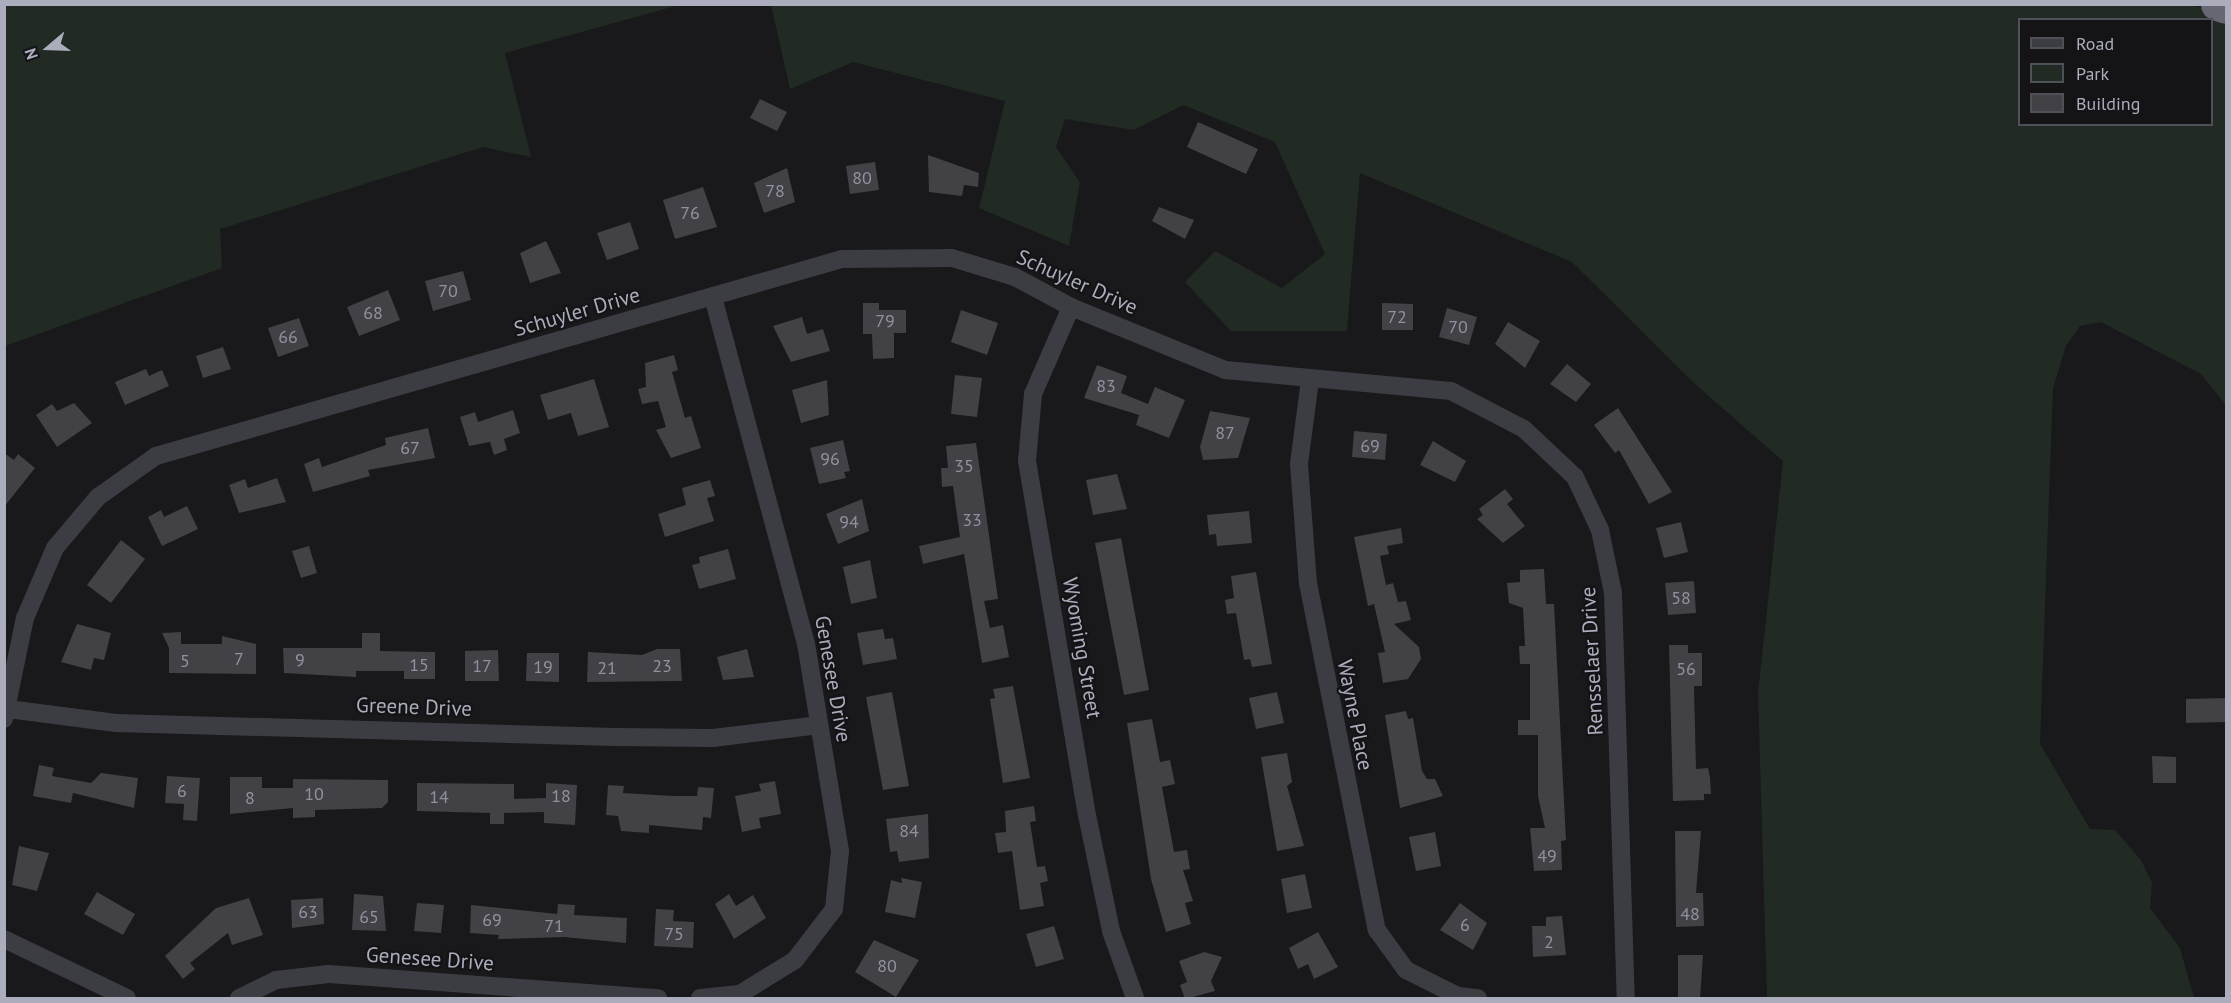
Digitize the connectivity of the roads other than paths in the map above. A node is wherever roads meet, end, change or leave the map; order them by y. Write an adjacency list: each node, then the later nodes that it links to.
1 (2217, 4): 2 (highway)
2 (2226, 8)
3 (713, 296): 4 (street, Schuyler Drive); 6 (street, Schuyler Drive); 7 (street, Genesee Drive)
4 (1071, 307): 5 (street, Schuyler Drive); 14 (street, Wyoming Street)
5 (1310, 380): 15 (street, Wayne Place); 16 (street, Rensselaer Drive)
6 (6, 714): 7 (street, Greene Drive)
7 (819, 724): 13 (street, Genesee Drive)
8 (4, 939): 10 (street)
9 (442, 991): 11 (street, Genesee Drive); 12 (street, Genesee Drive)
10 (127, 999)
11 (239, 999)
12 (658, 999)
13 (700, 999)
14 (1135, 999)
15 (1478, 999)
16 (1626, 999)

